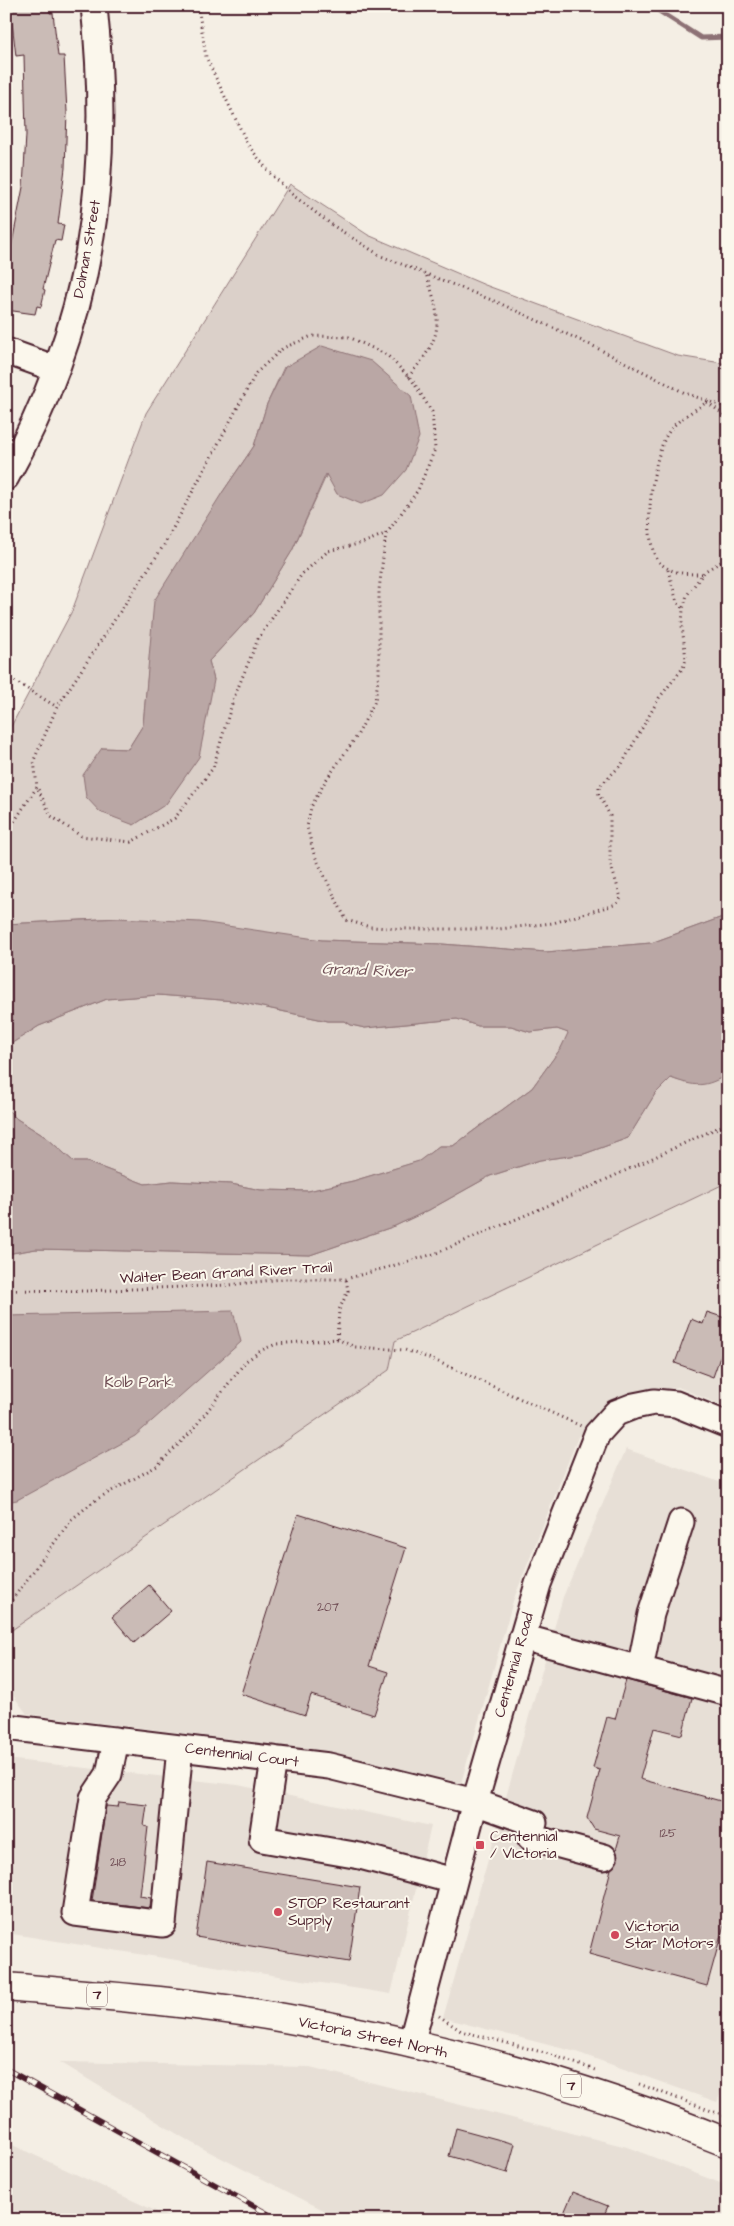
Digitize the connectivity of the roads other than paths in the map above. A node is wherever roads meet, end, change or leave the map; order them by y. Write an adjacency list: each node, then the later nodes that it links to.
1 (94, 6): 3 (street, Dolman Street)
2 (6, 351): 3 (street)
3 (56, 369): 4 (street, Dolman Street)
4 (6, 478)
5 (728, 1424): 7 (street, Centennial Road)
6 (681, 1522): 8 (street)
7 (522, 1637): 8 (street); 14 (street, Centennial Road)
8 (640, 1669): 9 (street)
9 (728, 1693)
10 (6, 1727): 11 (street, Centennial Court)
11 (116, 1740): 12 (street, Centennial Court); 12 (street)
12 (180, 1748): 13 (street, Centennial Court)
13 (274, 1759): 14 (street, Centennial Court); 16 (street)
14 (475, 1802): 15 (street, Centennial Court); 16 (street, Centennial Road)
15 (604, 1857)
16 (454, 1881): 18 (street, Centennial Road)
17 (6, 1987): 18 (main road, Victoria Street North / 7)
18 (411, 2044): 19 (main road, Victoria Street North / 7)
19 (728, 2142)

